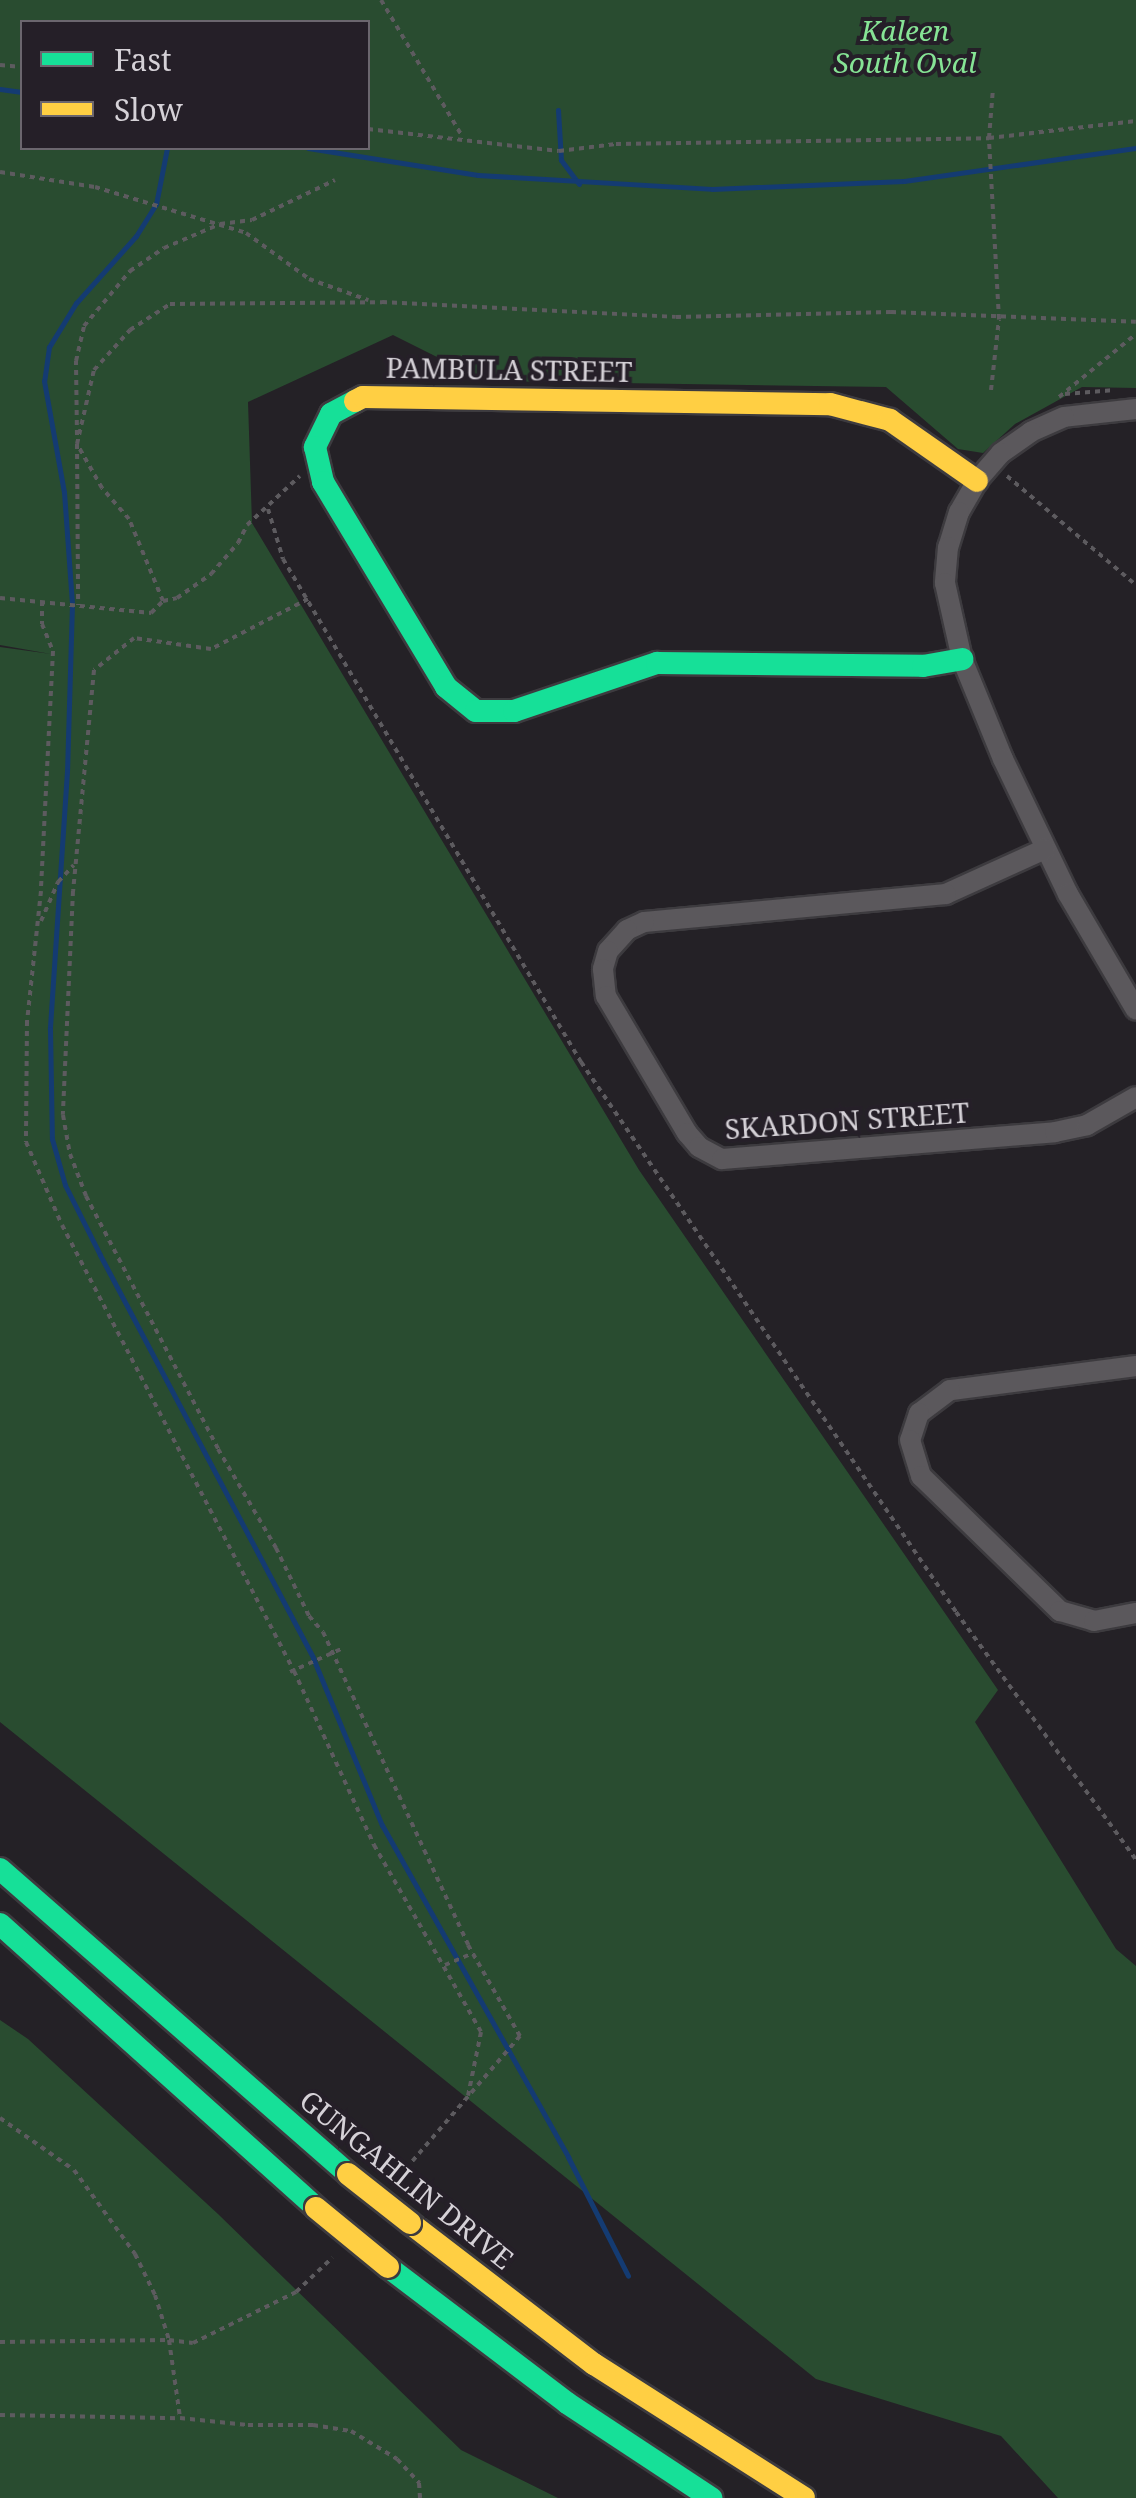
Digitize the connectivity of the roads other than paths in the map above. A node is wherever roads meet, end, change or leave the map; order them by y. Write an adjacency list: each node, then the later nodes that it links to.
1 (1136, 410): 2 (street)
2 (977, 481): 3 (street); 3 (main road, PAMBULA STREET)
3 (962, 659): 4 (street)
4 (1044, 848): 5 (street); 6 (street, SKARDON STREET)
5 (1136, 1010)
6 (1136, 1097)
7 (1136, 1366): 8 (street)
8 (1136, 1613)
9 (0, 1869): 12 (main road, GUNGAHLIN DRIVE, bridge)
10 (0, 1924): 11 (main road, bridge)
11 (710, 2498)
12 (804, 2498)

